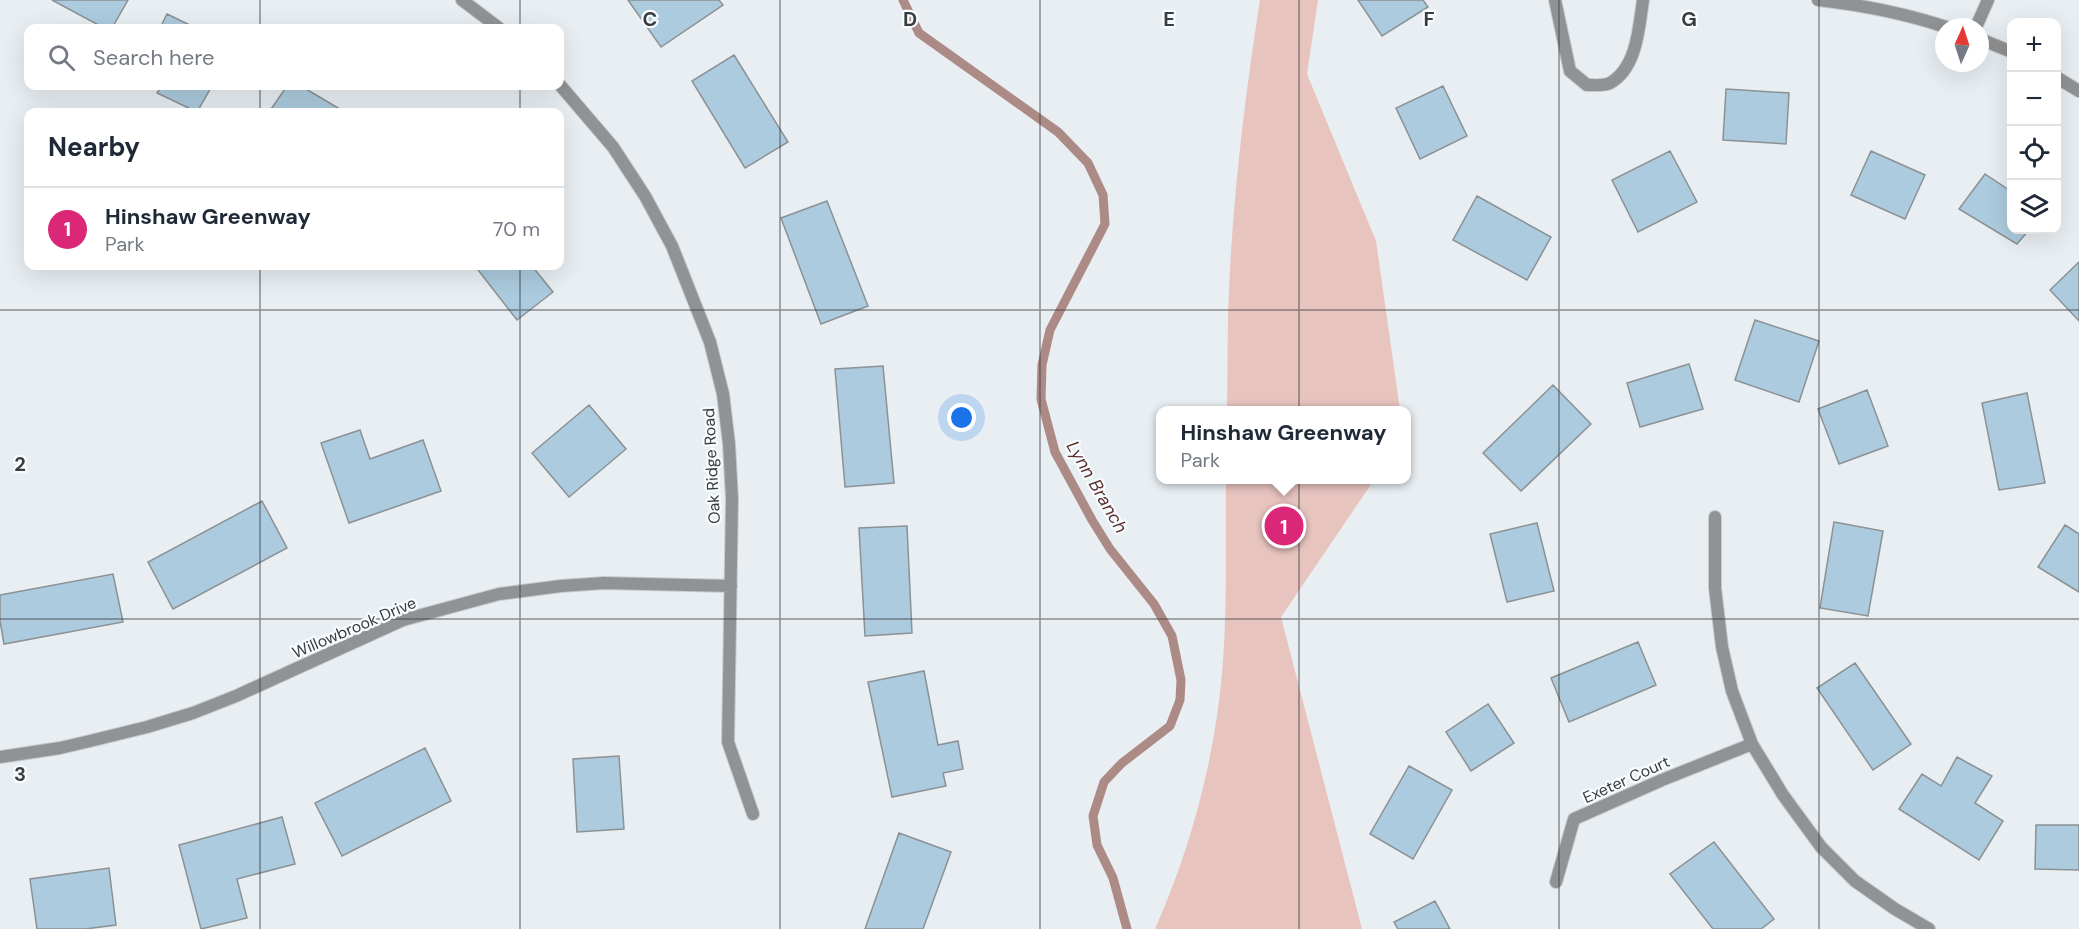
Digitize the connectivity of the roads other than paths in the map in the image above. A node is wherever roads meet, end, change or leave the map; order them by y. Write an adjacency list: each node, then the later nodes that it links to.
1 (462, 0): 8 (street)
2 (1555, 0): 3 (street)
3 (1643, 0)
4 (1818, 0): 7 (street)
5 (1988, 0): 6 (street)
6 (1980, 18)
7 (1935, 23)
8 (494, 24)
9 (1989, 43): 10 (street)
10 (2007, 50)
11 (2061, 80): 13 (street)
12 (564, 90): 15 (street, Oak Ridge Road)
13 (2079, 91)
14 (1715, 517): 16 (street)
15 (731, 586): 17 (street, Willowbrook Drive); 18 (street, Oak Ridge Road)
16 (1752, 744): 19 (street, Exeter Court); 20 (street)
17 (0, 757)
18 (753, 814)
19 (1556, 882)
20 (1929, 929)

